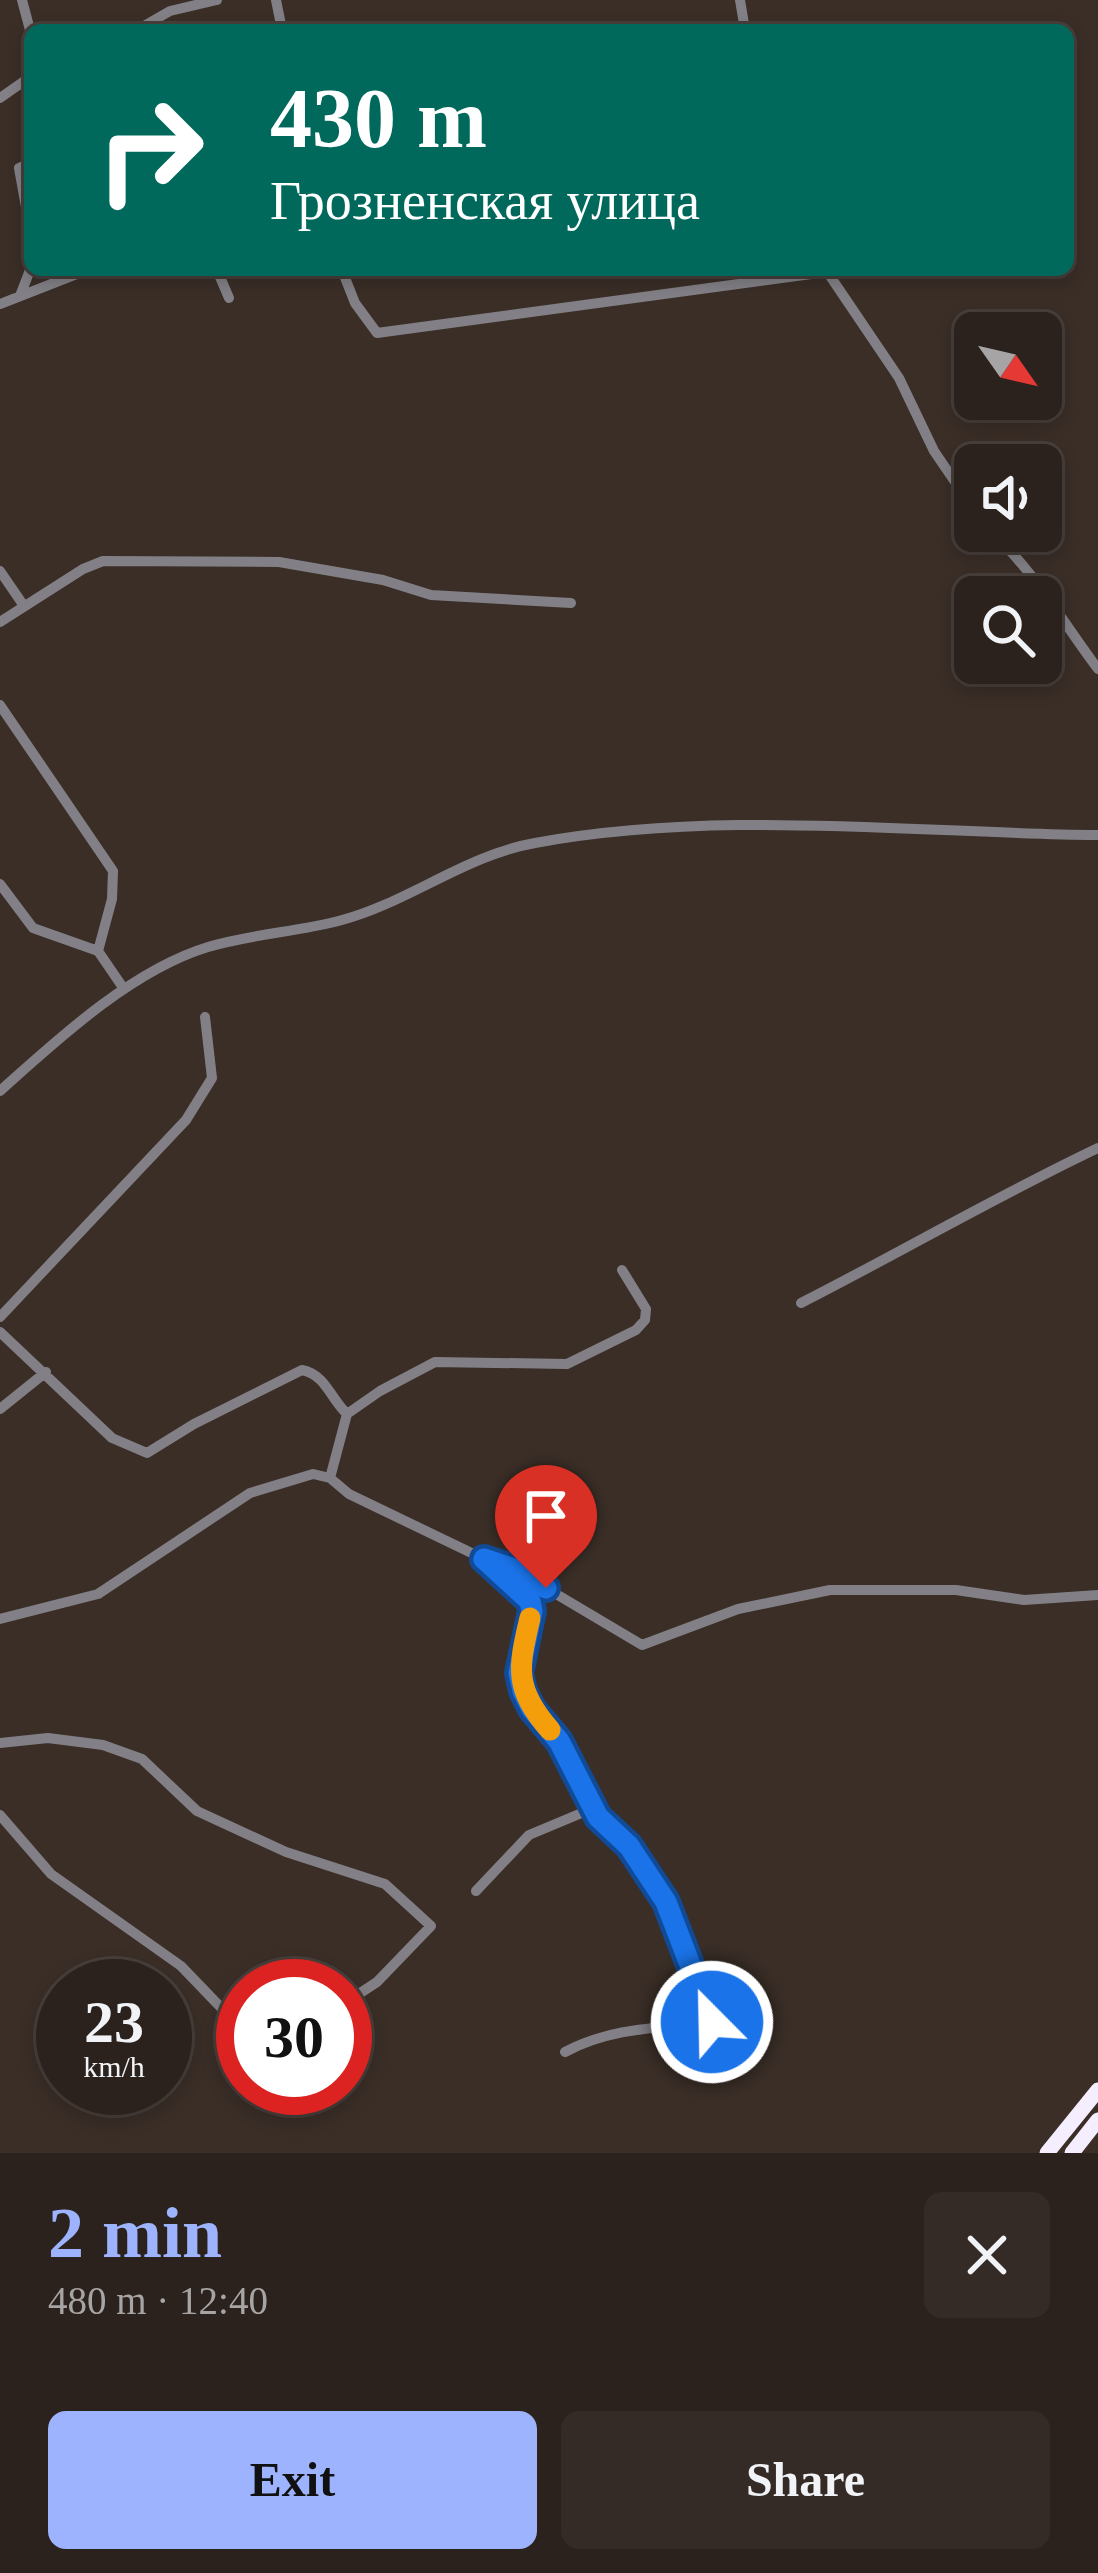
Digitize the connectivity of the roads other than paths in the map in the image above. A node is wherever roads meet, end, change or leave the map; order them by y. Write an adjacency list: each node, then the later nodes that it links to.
1 (217, 0): 2 (street)
2 (147, 24)
3 (24, 166): 4 (street)
4 (24, 196)
5 (28, 276): 11 (street)
6 (72, 276): 11 (street)
7 (220, 276): 12 (street)
8 (344, 276): 9 (street)
9 (790, 276)
10 (829, 276): 14 (street)
11 (20, 296): 13 (street)
12 (229, 298)
13 (0, 304)
14 (954, 480)
15 (1014, 552): 20 (street)
16 (0, 571): 18 (street)
17 (571, 603): 18 (street)
18 (24, 606): 19 (street)
19 (0, 622)
20 (1098, 669)
21 (0, 704): 24 (street)
22 (1098, 835): 25 (street)
23 (0, 884): 24 (street)
24 (98, 951): 25 (street)
25 (124, 989): 27 (street)
26 (205, 1017): 31 (street)
27 (0, 1090)
28 (1098, 1148): 30 (street)
29 (622, 1270): 35 (street)
30 (801, 1303)
31 (0, 1318)
32 (0, 1332): 33 (street)
33 (46, 1372): 34 (street); 35 (street)
34 (0, 1409)
35 (347, 1414): 36 (street)
36 (330, 1478): 37 (street); 39 (street)
37 (484, 1559): 38 (street); 41 (street)
38 (1098, 1595)
39 (0, 1619)
40 (0, 1743): 44 (street)
41 (591, 1802): 43 (street); 46 (street)
42 (0, 1815): 45 (street)
43 (476, 1891)
44 (372, 1985)
45 (216, 2002)
46 (566, 2052)
47 (1098, 2090): 49 (highway)
48 (1098, 2120): 50 (highway)
49 (1047, 2153)
50 (1072, 2153)

